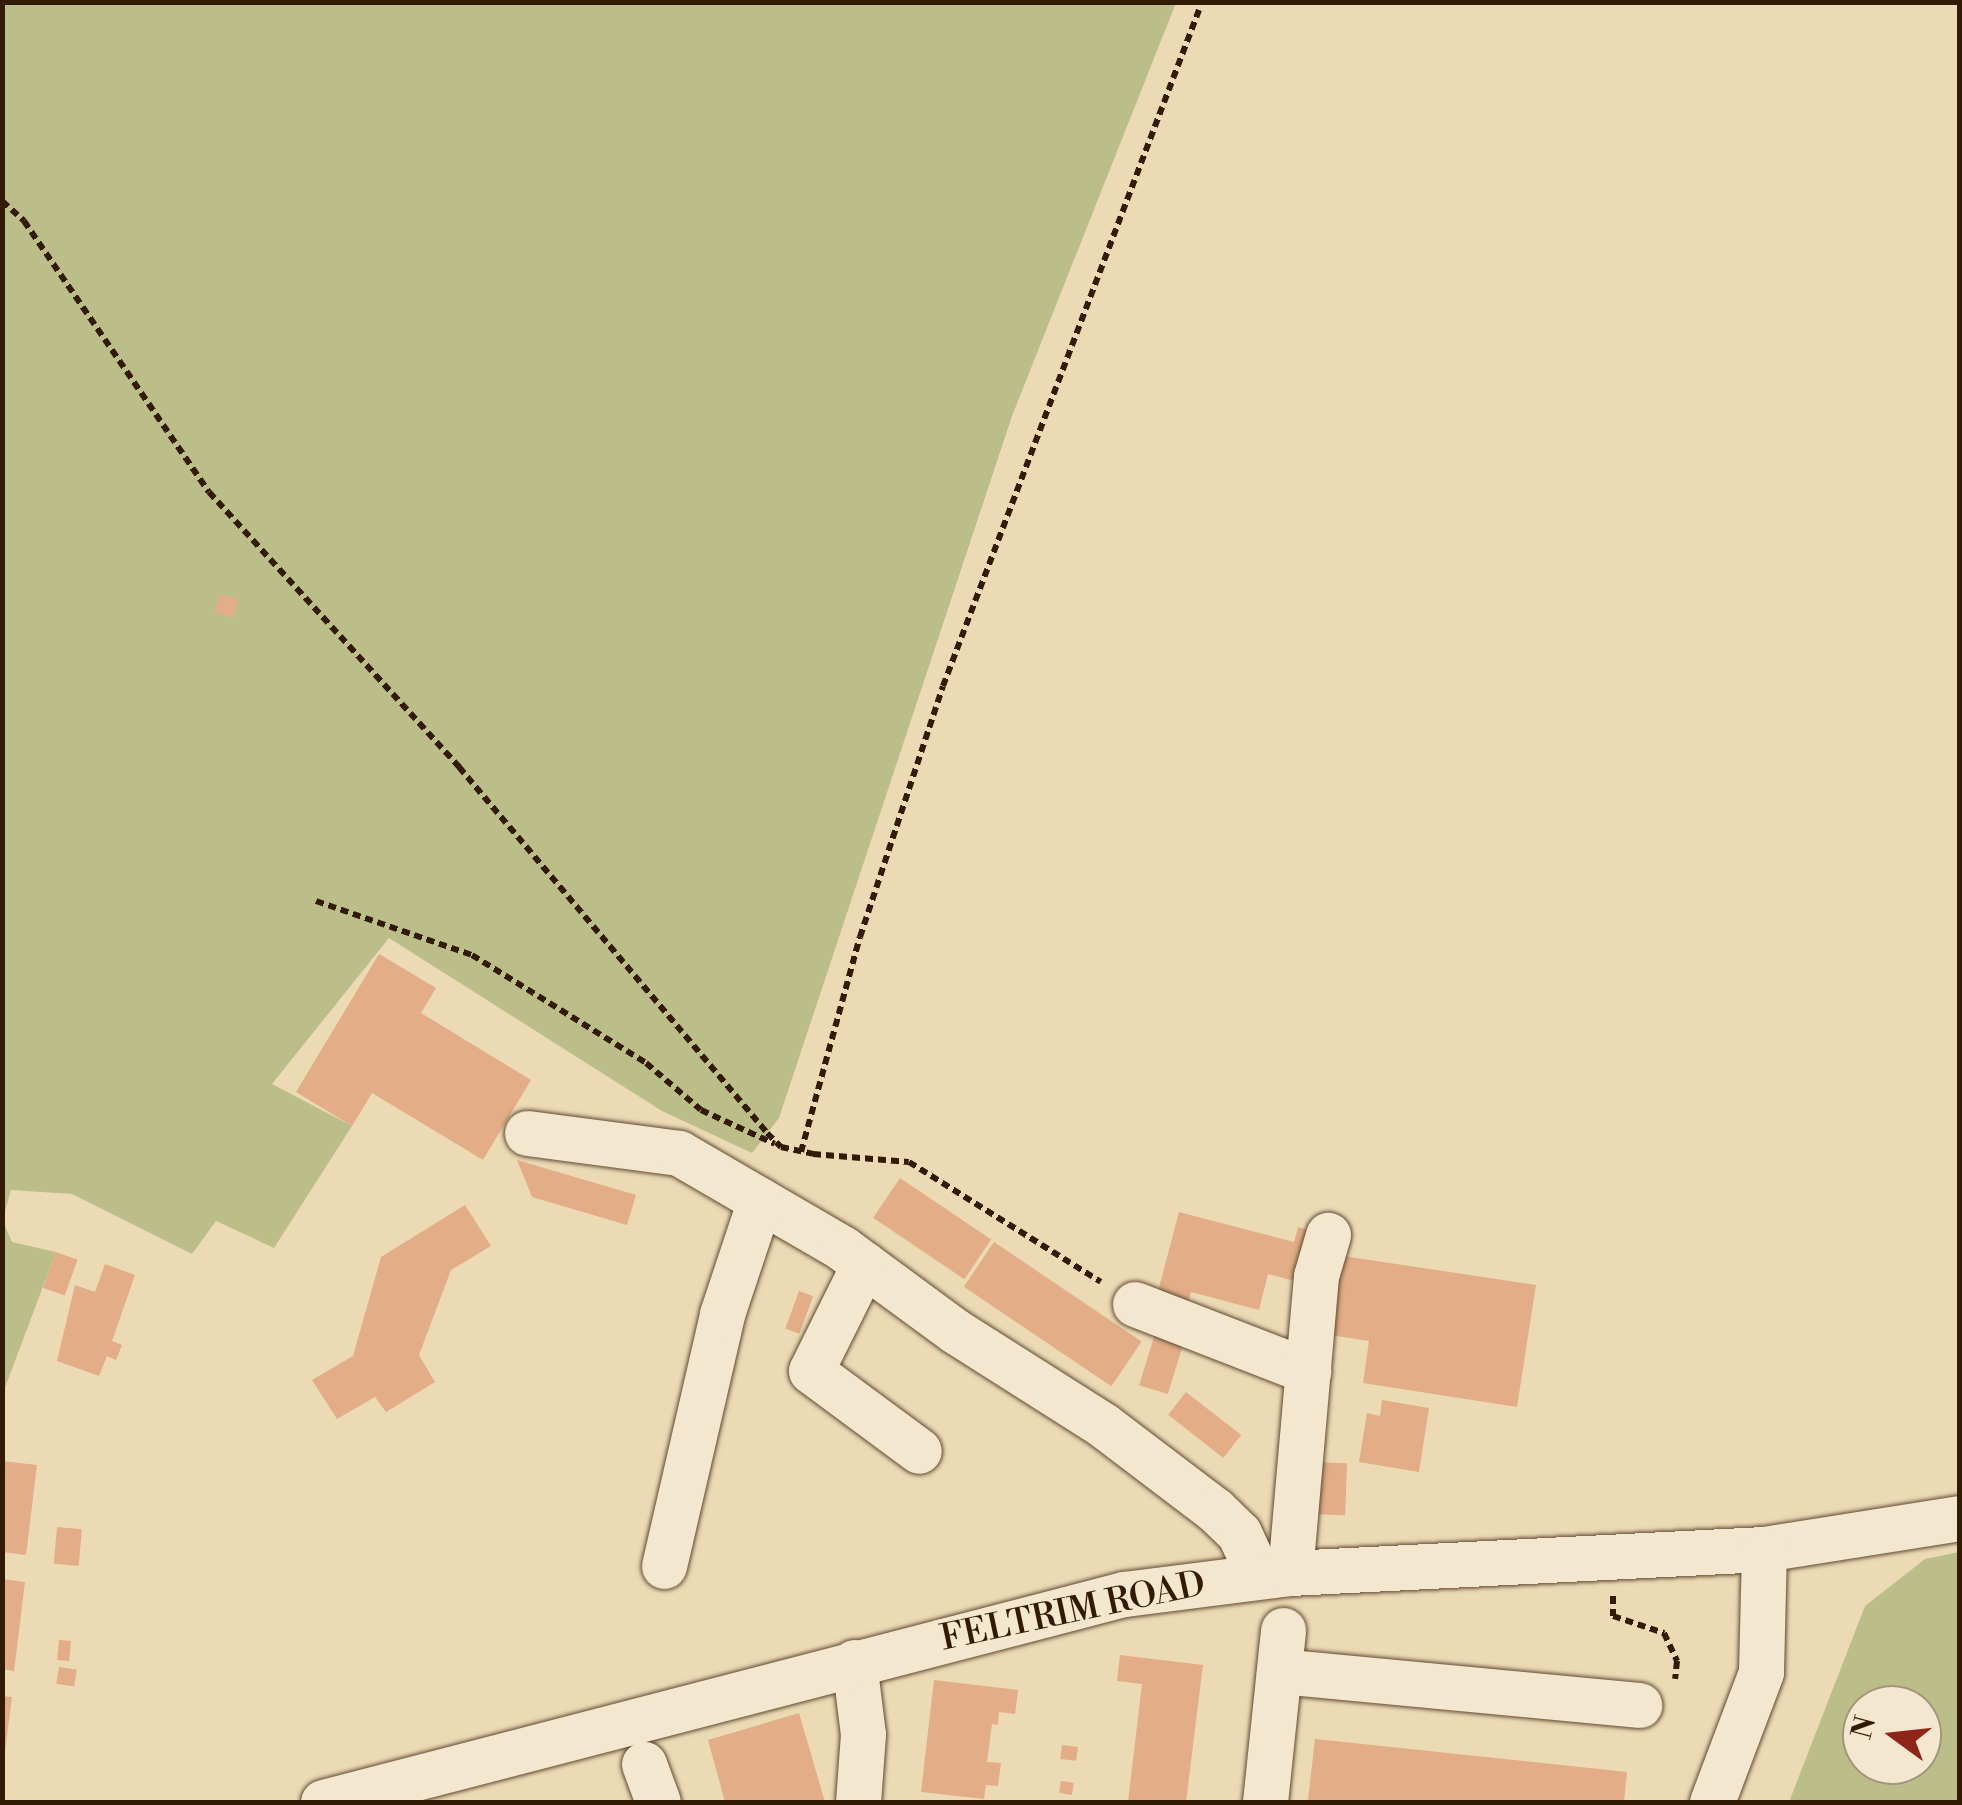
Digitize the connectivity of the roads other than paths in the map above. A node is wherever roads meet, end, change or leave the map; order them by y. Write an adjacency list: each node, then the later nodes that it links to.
1 (527, 1133): 2 (street)
2 (760, 1200): 4 (street); 10 (street)
3 (1328, 1235): 6 (street)
4 (864, 1264): 7 (street); 11 (street)
5 (1135, 1304): 6 (street)
6 (1308, 1371): 11 (street)
7 (920, 1451)
8 (1960, 1518): 9 (street, FELTRIM ROAD)
9 (1764, 1549): 11 (street, FELTRIM ROAD); 17 (street)
10 (664, 1566)
11 (1275, 1575): 12 (street, FELTRIM ROAD)
12 (854, 1662): 14 (street, FELTRIM ROAD); 15 (street)
13 (1639, 1705): 16 (street)
14 (323, 1802)
15 (858, 1802)
16 (1265, 1802)
17 (1712, 1802)

